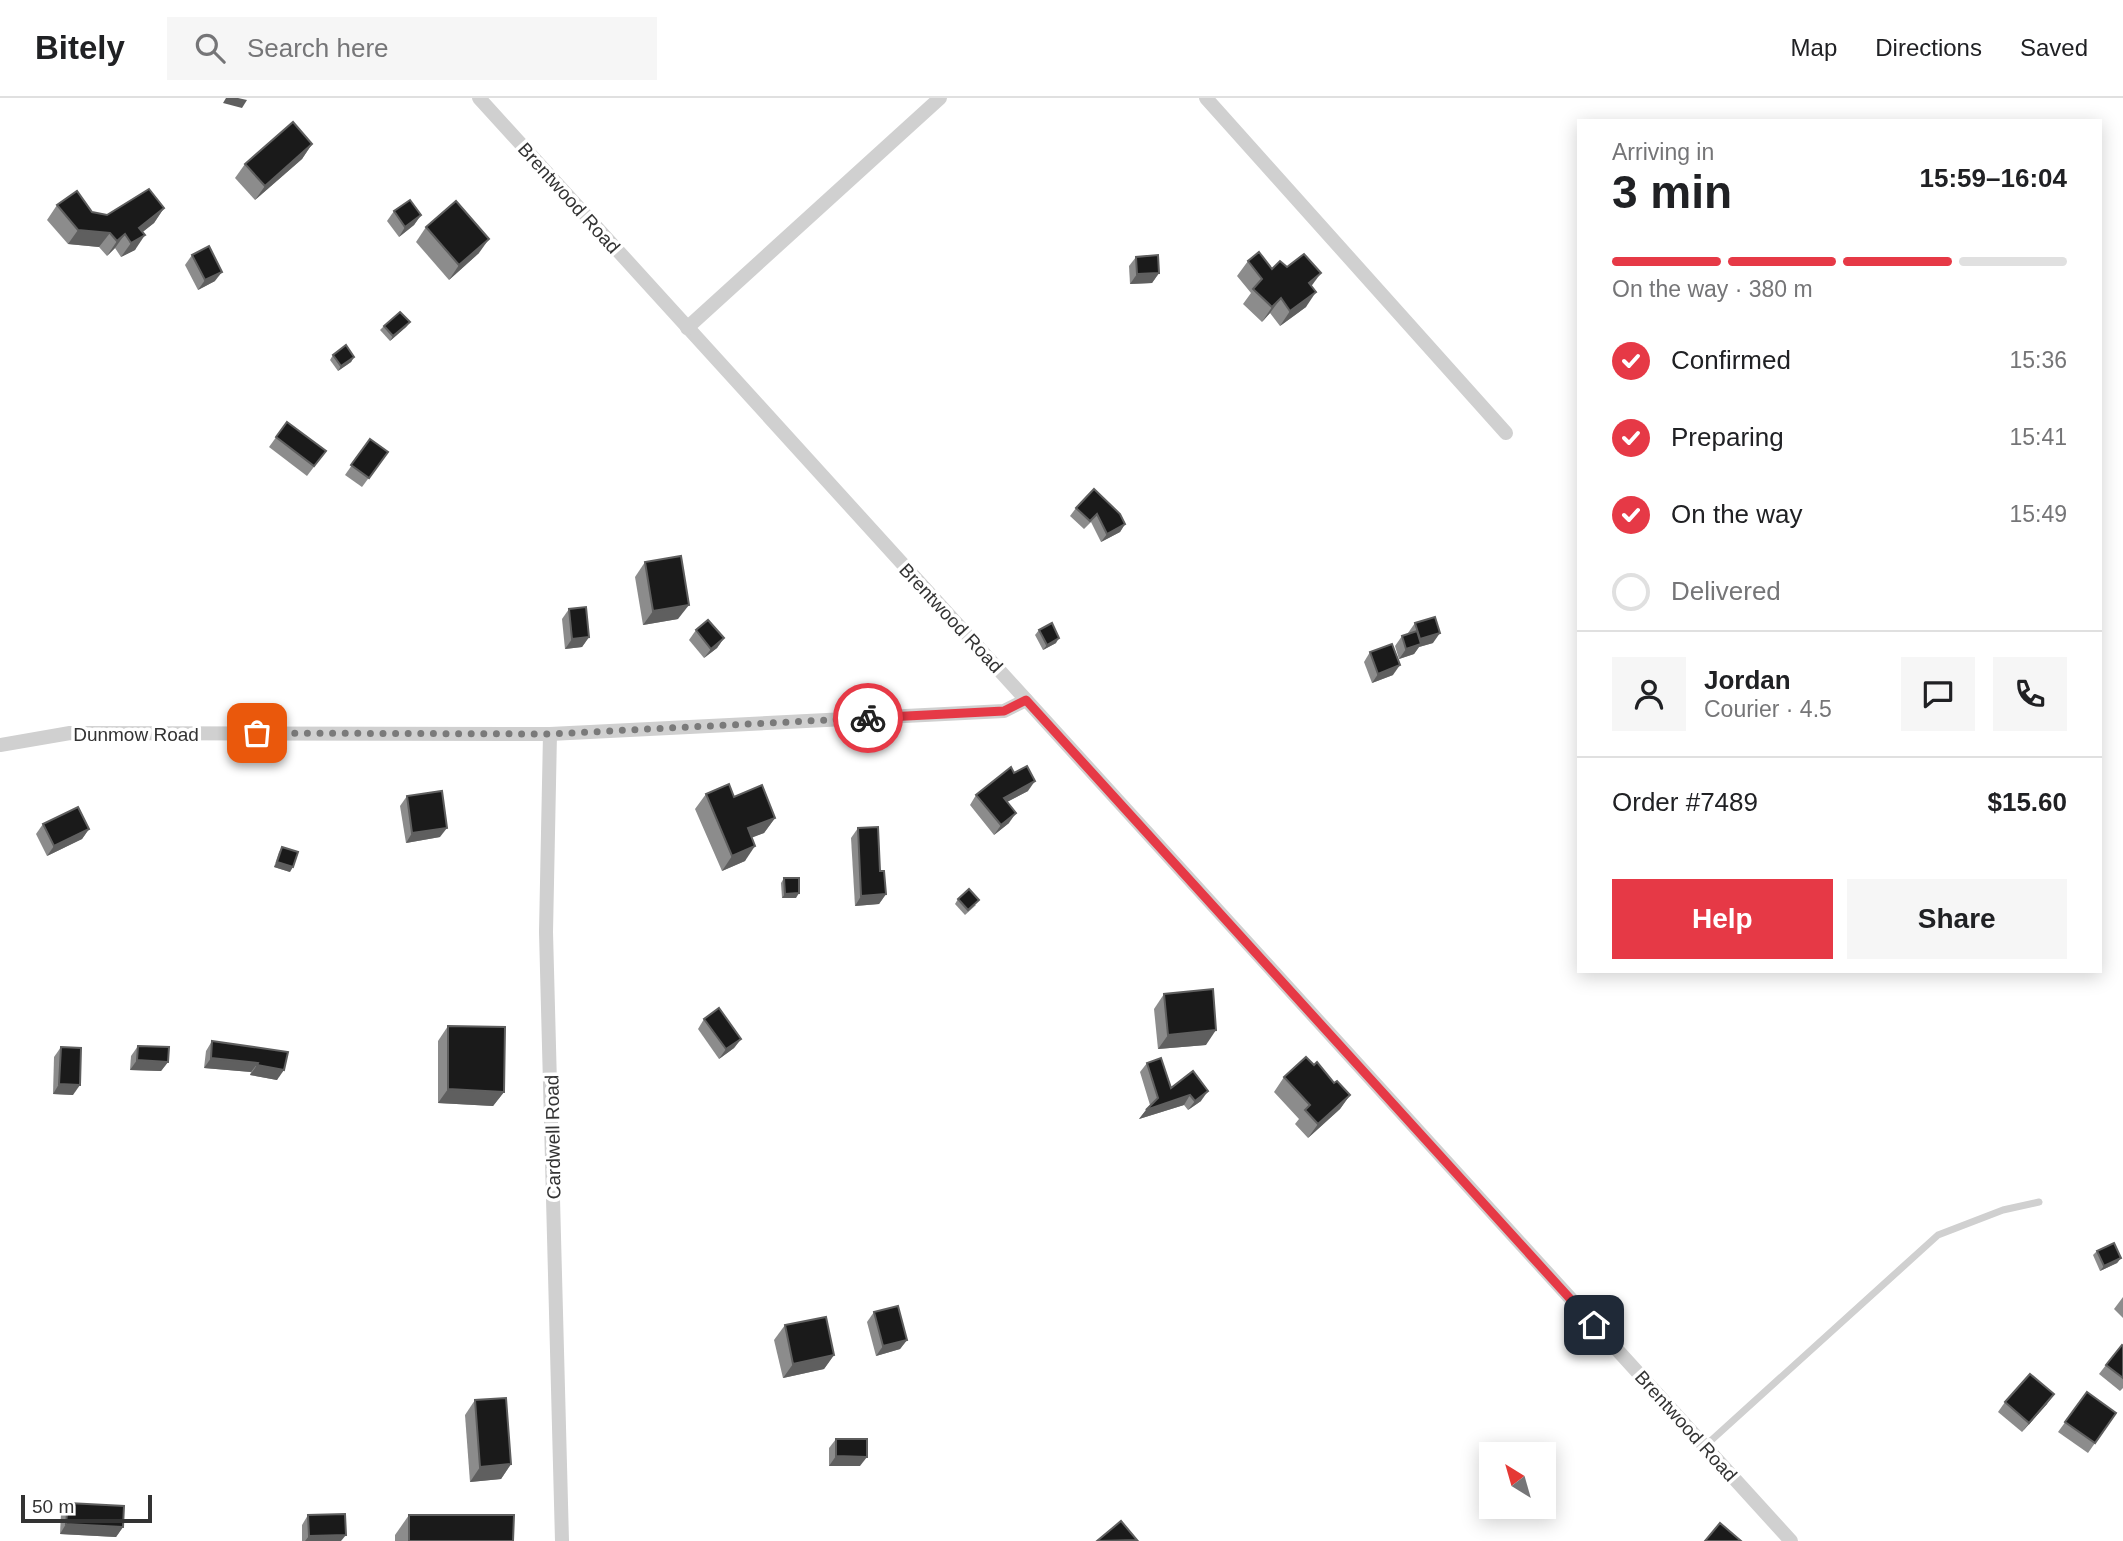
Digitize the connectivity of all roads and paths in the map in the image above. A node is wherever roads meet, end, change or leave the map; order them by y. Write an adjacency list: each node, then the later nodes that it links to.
1 (479, 98): 4 (street, Brentwood Road)
2 (940, 98): 4 (street)
3 (1206, 98): 5 (street)
4 (687, 328): 6 (street, Brentwood Road)
5 (1506, 433)
6 (1026, 700): 7 (street, Dunmow Road); 10 (street, Brentwood Road)
7 (550, 734): 8 (street, Dunmow Road); 11 (street, Cardwell Road)
8 (0, 744)
9 (2039, 1202): 10 (lane)
10 (1704, 1446): 12 (street, Brentwood Road)
11 (562, 1541)
12 (1791, 1541)

